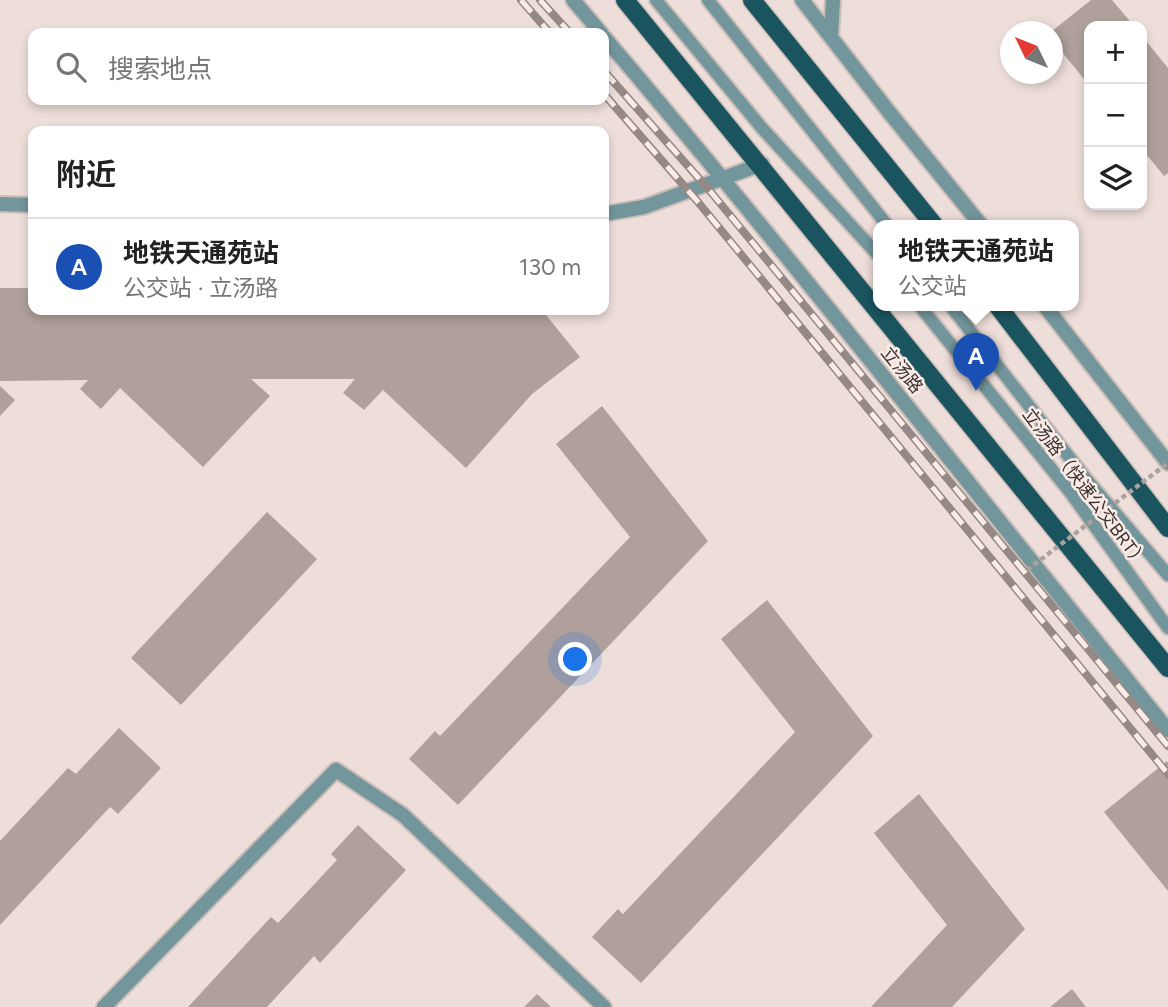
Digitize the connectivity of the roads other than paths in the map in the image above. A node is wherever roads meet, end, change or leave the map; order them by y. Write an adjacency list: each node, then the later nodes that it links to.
1 (573, 0): 8 (street, 立汤路)
2 (625, 0): 11 (main road, 立汤路)
3 (656, 0): 19 (lane)
4 (708, 0): 16 (lane)
5 (752, 0): 17 (main road)
6 (802, 0): 9 (street)
7 (833, 0): 9 (street)
8 (596, 28)
9 (831, 36): 18 (street)
10 (609, 43): 12 (street, 立汤路)
11 (762, 164): 12 (street); 20 (main road, 立汤路)
12 (725, 179): 15 (street); 31 (street, 立汤路)
13 (0, 204): 14 (street)
14 (28, 205)
15 (609, 213)
16 (883, 220)
17 (930, 220)
18 (977, 220)
19 (873, 250)
20 (873, 302)
21 (880, 311): 30 (main road, 立汤路)
22 (924, 311): 29 (lane, 立汤路（快速公交BRT）)
23 (955, 311): 28 (lane, 立汤路（快速公交BRT）)
24 (1002, 311): 27 (main road)
25 (1049, 311): 26 (street)
26 (1168, 463)
27 (1168, 528)
28 (1168, 575)
29 (1168, 628)
30 (1168, 668)
31 (1168, 730)
32 (104, 1007): 33 (street)
33 (604, 1007)

